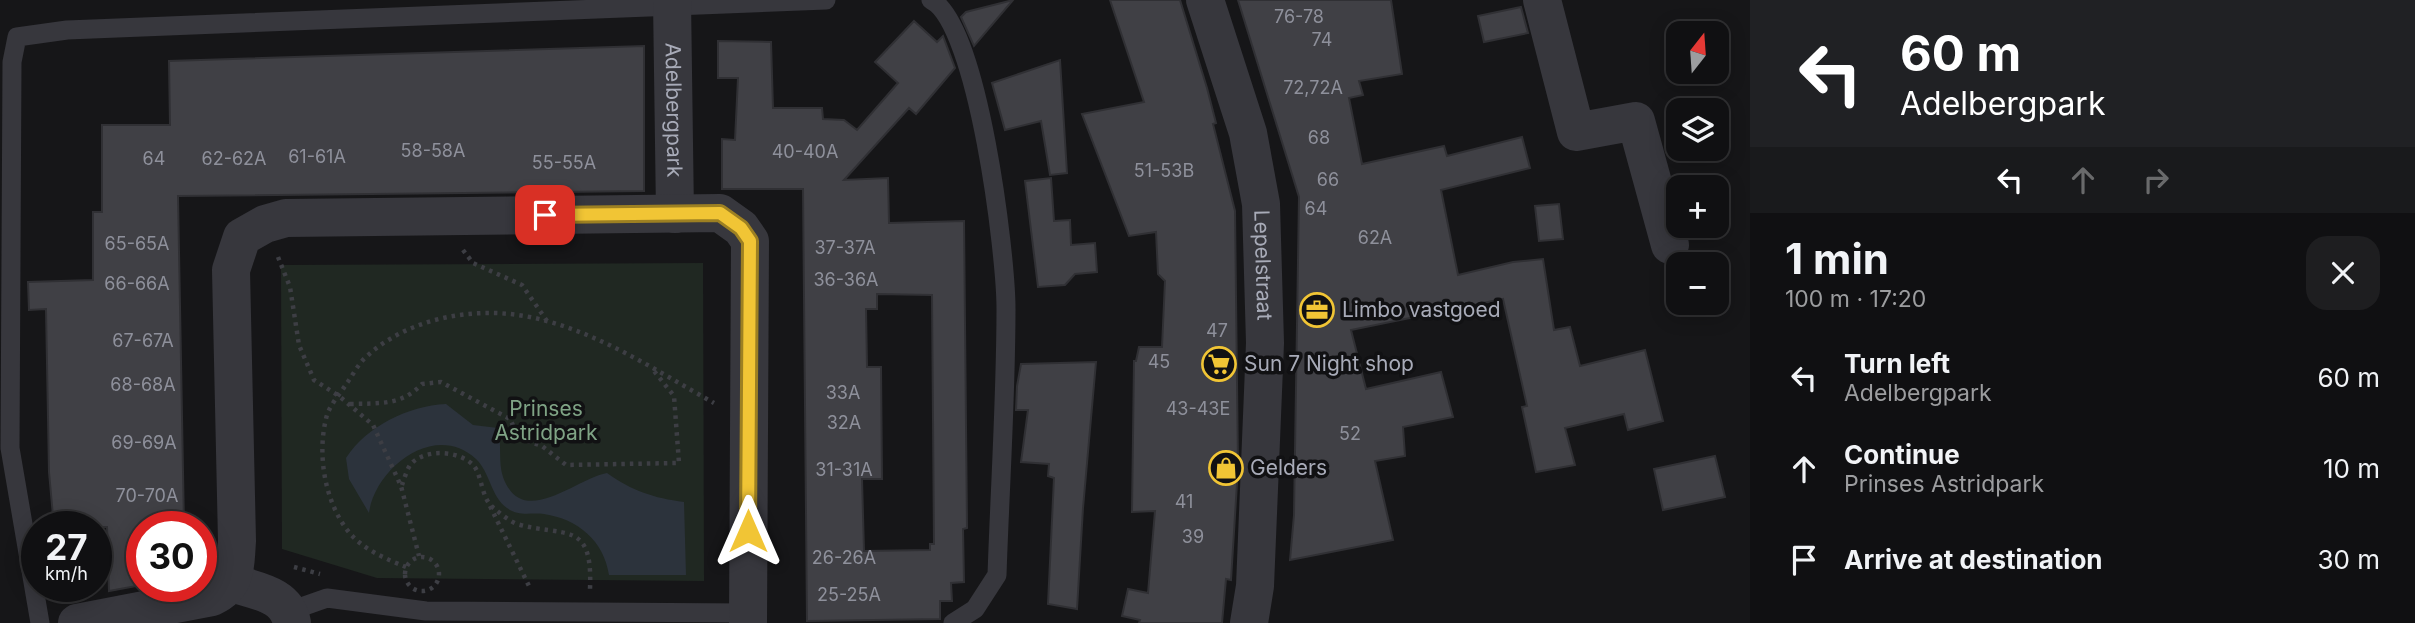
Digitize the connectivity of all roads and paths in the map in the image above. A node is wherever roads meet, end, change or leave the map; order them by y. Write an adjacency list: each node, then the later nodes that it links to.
1 (826, 0): 5 (lane)
2 (931, 0): 27 (lane)
3 (1205, 0): 28 (street, Lepelstraat)
4 (1542, 0): 9 (street)
5 (672, 4): 6 (street, Adelbergpark); 25 (lane)
6 (675, 214): 7 (street); 14 (street)
7 (440, 216): 8 (street); 10 (path)
8 (265, 224): 12 (path); 19 (street)
9 (1670, 245)
10 (547, 321): 11 (path); 12 (path)
11 (651, 368): 13 (path); 14 (path)
12 (339, 396): 13 (path); 18 (path)
13 (350, 404): 15 (path)
14 (749, 422): 24 (street)
15 (401, 486): 16 (path); 17 (path)
16 (490, 506): 20 (path); 21 (path)
17 (419, 556): 18 (path); 18 (path)
18 (406, 568)
19 (232, 583): 23 (street); 26 (street)
20 (521, 591)
21 (589, 612): 22 (lane); 24 (lane)
22 (390, 615): 23 (lane)
23 (291, 617)
24 (748, 618)
25 (40, 623)
26 (77, 623)
27 (953, 623)
28 (1249, 623)

